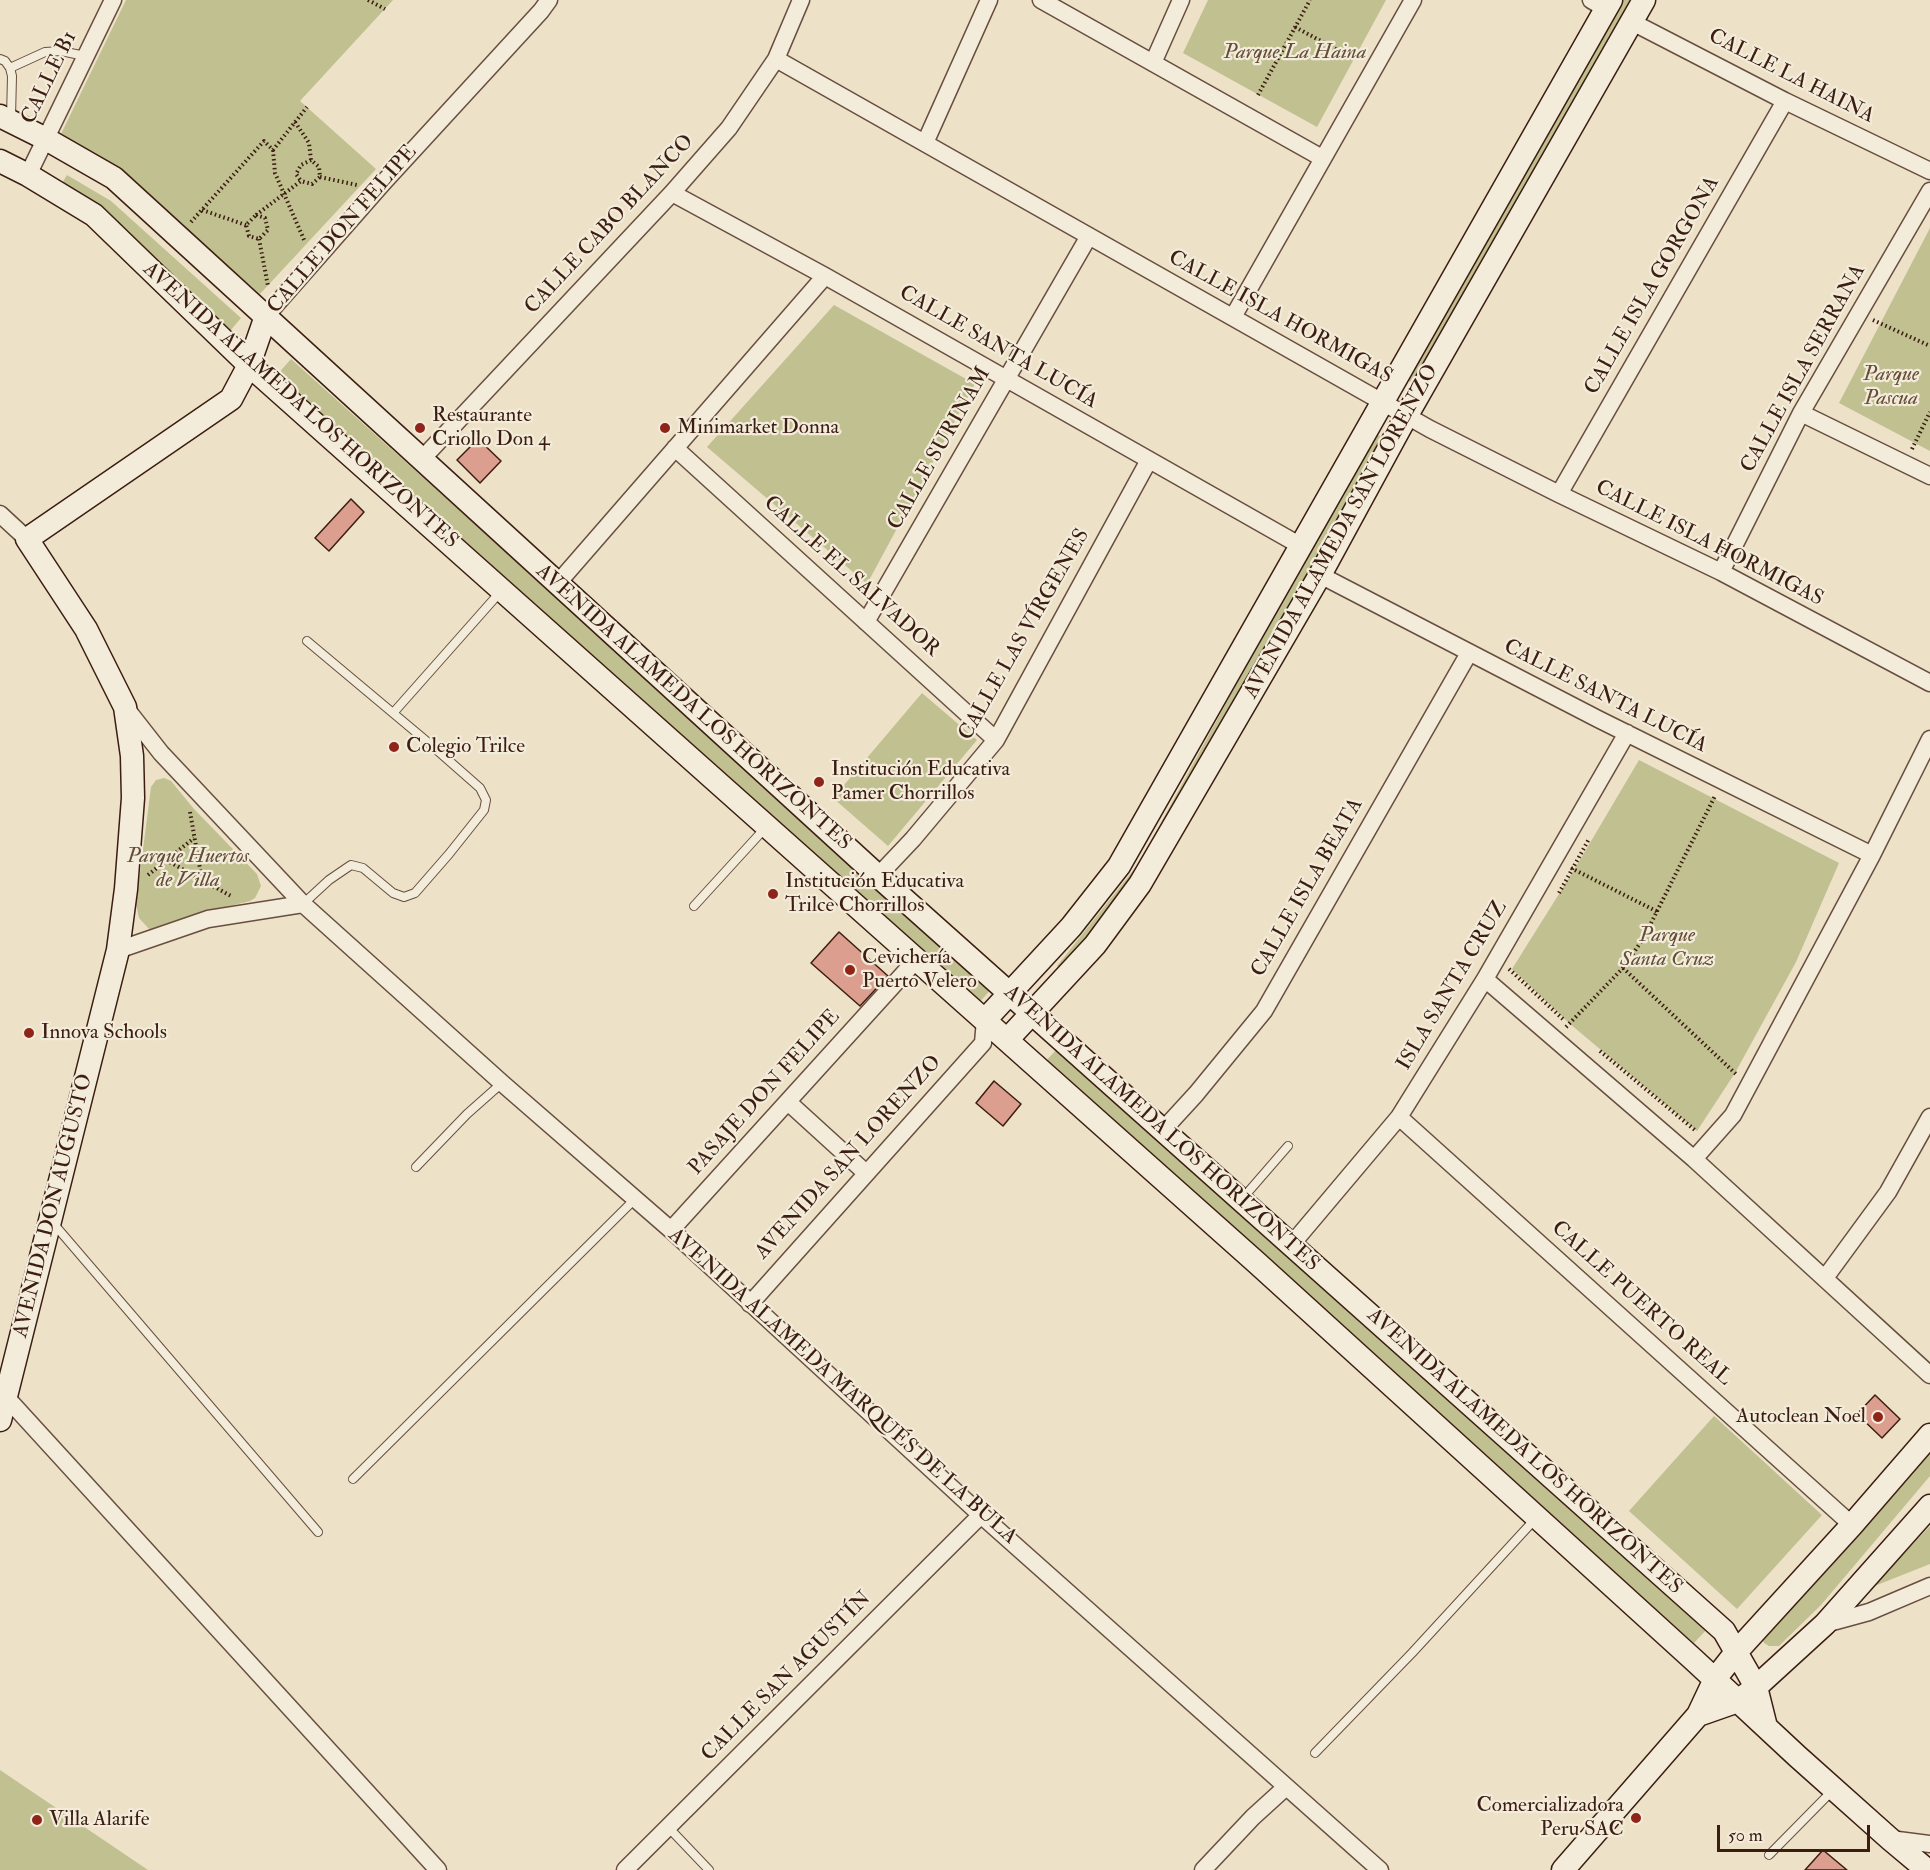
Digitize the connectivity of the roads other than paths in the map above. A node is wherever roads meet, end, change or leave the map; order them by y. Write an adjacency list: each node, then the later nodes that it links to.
1 (113, 0): 11 (street, CALLE B1)
2 (549, 0): 28 (street, CALLE DON FELIPE)
3 (801, 0): 13 (street, CALLE CABO BLANCO)
4 (989, 0): 19 (street)
5 (1041, 0): 14 (street)
6 (1181, 0): 14 (street)
7 (1413, 0): 20 (street)
8 (1644, 0): 10 (main road, AVENIDA ALAMEDA SAN LORENZO)
9 (1603, 3): 32 (main road, AVENIDA ALAMEDA SAN LORENZO)
10 (1632, 22): 16 (street, CALLE LA HAINA); 34 (main road, AVENIDA ALAMEDA SAN LORENZO)
11 (85, 56): 15 (lane); 18 (street, CALLE B1)
12 (0, 59): 15 (lane)
13 (776, 59): 19 (street, CALLE ISLA HORMIGAS); 25 (street, CALLE CABO BLANCO)
14 (1154, 63): 20 (street)
15 (10, 68): 17 (lane)
16 (1785, 101): 22 (street, CALLE LA HAINA); 39 (street, CALLE ISLA GORGONA)
17 (6, 119): 18 (main road, AVENIDA ALAMEDA LOS HORIZONTES)
18 (46, 139): 23 (street, CALLE B1); 28 (main road, AVENIDA ALAMEDA LOS HORIZONTES)
19 (925, 143): 26 (street, CALLE ISLA HORMIGAS)
20 (1322, 158): 29 (street)
21 (0, 161): 23 (main road, AVENIDA ALAMEDA LOS HORIZONTES)
22 (1930, 171)
23 (28, 175): 30 (main road, AVENIDA ALAMEDA LOS HORIZONTES)
24 (1930, 191): 33 (street, CALLE ISLA SERRANA)
25 (672, 193): 27 (street, CALLE SANTA LUCÍA); 36 (street, CALLE CABO BLANCO)
26 (1089, 236): 29 (street, CALLE ISLA HORMIGAS); 31 (street, CALLE SURINAM)
27 (825, 276): 31 (street, CALLE SANTA LUCÍA); 35 (street)
28 (273, 309): 30 (main road, CALLE DON FELIPE); 36 (main road, AVENIDA ALAMEDA LOS HORIZONTES)
29 (1233, 317): 32 (street, CALLE ISLA HORMIGAS)
30 (249, 365): 41 (main road, CALLE DON FELIPE); 46 (main road, AVENIDA ALAMEDA LOS HORIZONTES)
31 (1006, 379): 37 (street, CALLE SANTA LUCÍA); 47 (street, CALLE SURINAM)
32 (1382, 402): 34 (street, CALLE ISLA HORMIGAS); 42 (main road, AVENIDA ALAMEDA SAN LORENZO)
33 (1801, 413): 38 (street); 43 (street, CALLE ISLA SERRANA)
34 (1407, 415): 39 (street, CALLE ISLA HORMIGAS); 44 (main road, AVENIDA ALAMEDA SAN LORENZO)
35 (675, 448): 45 (street); 47 (street, CALLE EL SALVADOR)
36 (422, 459): 45 (main road, AVENIDA ALAMEDA LOS HORIZONTES)
37 (1149, 460): 42 (street, CALLE SANTA LUCÍA); 54 (street, CALLE LAS VÍRGENES)
38 (1930, 476)
39 (1559, 494): 43 (street, CALLE ISLA HORMIGAS)
40 (0, 513): 41 (street, AVENIDA ALAMEDA MARQUÉS DE LA BULA)
41 (27, 539): 51 (main road, AVENIDA ALAMEDA MARQUÉS DE LA BULA)
42 (1301, 546): 64 (main road, AVENIDA ALAMEDA SAN LORENZO)
43 (1721, 572): 50 (street, CALLE ISLA HORMIGAS)
44 (1320, 575): 49 (street, CALLE SANTA LUCÍA); 65 (main road, AVENIDA ALAMEDA SAN LORENZO)
45 (557, 584): 58 (main road, AVENIDA ALAMEDA LOS HORIZONTES)
46 (502, 590): 52 (lane); 56 (main road, AVENIDA ALAMEDA LOS HORIZONTES)
47 (866, 622): 54 (street, CALLE EL SALVADOR)
48 (307, 641): 52 (lane)
49 (1469, 653): 53 (street, CALLE SANTA LUCÍA); 73 (street, CALLE ISLA BEATA)
50 (1930, 683)
51 (125, 707): 59 (street, AVENIDA ALAMEDA MARQUÉS DE LA BULA); 61 (main road, AVENIDA DON AUGUSTO)
52 (394, 712): 59 (lane)
53 (1627, 734): 57 (street, CALLE SANTA LUCÍA); 63 (street, ISLA SANTA CRUZ)
54 (996, 740): 58 (street, CALLE LAS VÍRGENES)
55 (1930, 740): 57 (street)
56 (767, 826): 60 (lane); 62 (main road, AVENIDA ALAMEDA LOS HORIZONTES)
57 (1872, 855): 75 (street)
58 (878, 876): 64 (main road, AVENIDA ALAMEDA LOS HORIZONTES)
59 (303, 904): 61 (street); 69 (street, AVENIDA ALAMEDA MARQUÉS DE LA BULA)
60 (694, 906)
61 (118, 950): 80 (main road, AVENIDA DON AUGUSTO)
62 (917, 959): 66 (main road, AVENIDA ALAMEDA LOS HORIZONTES); 70 (street, PASAJE DON FELIPE)
63 (1485, 979): 71 (street, ISLA SANTA CRUZ); 75 (street)
64 (1010, 994): 65 (main road, AVENIDA ALAMEDA LOS HORIZONTES); 66 (main road, AVENIDA ALAMEDA SAN LORENZO)
65 (1032, 1014): 67 (main road, AVENIDA ALAMEDA SAN LORENZO); 73 (main road, AVENIDA ALAMEDA LOS HORIZONTES)
66 (985, 1020): 67 (main road, AVENIDA ALAMEDA LOS HORIZONTES); 68 (street)
67 (1007, 1040): 68 (street); 92 (main road, AVENIDA ALAMEDA LOS HORIZONTES)
68 (983, 1043): 77 (street, AVENIDA SAN LORENZO)
69 (502, 1083): 76 (lane); 78 (street, AVENIDA ALAMEDA MARQUÉS DE LA BULA)
70 (788, 1102): 77 (street); 81 (street, PASAJE DON FELIPE)
71 (1399, 1117): 82 (street, ISLA SANTA CRUZ); 93 (street, CALLE PUERTO REAL)
72 (1930, 1117): 83 (street)
73 (1163, 1130): 79 (main road, AVENIDA ALAMEDA LOS HORIZONTES)
74 (1287, 1146): 79 (lane)
75 (1694, 1158): 83 (street)
76 (416, 1167)
77 (866, 1173): 84 (street, AVENIDA SAN LORENZO)
78 (635, 1199): 81 (street, AVENIDA ALAMEDA MARQUÉS DE LA BULA); 89 (lane)
79 (1241, 1200): 82 (main road, AVENIDA ALAMEDA LOS HORIZONTES)
80 (50, 1221): 86 (main road, AVENIDA DON AUGUSTO); 94 (lane)
81 (671, 1230): 84 (street, AVENIDA ALAMEDA MARQUÉS DE LA BULA)
82 (1292, 1244): 97 (main road, AVENIDA ALAMEDA LOS HORIZONTES)
83 (1825, 1278): 85 (street)
84 (750, 1304): 91 (street, AVENIDA ALAMEDA MARQUÉS DE LA BULA)
85 (1930, 1375)
86 (6, 1396): 87 (main road, AVENIDA DON AUGUSTO); 110 (street)
87 (0, 1420)
88 (1930, 1436): 93 (main road)
89 (353, 1479)
90 (1930, 1506): 96 (main road)
91 (981, 1515): 104 (street, AVENIDA ALAMEDA MARQUÉS DE LA BULA); 106 (street, CALLE SAN AGUSTÍN)
92 (1537, 1517): 98 (main road, AVENIDA ALAMEDA LOS HORIZONTES); 103 (lane)
93 (1852, 1525): 97 (main road)
94 (318, 1532)
95 (1930, 1586): 96 (street)
96 (1825, 1624): 99 (main road)
97 (1737, 1651): 98 (main road); 99 (main road, AVENIDA ALAMEDA LOS HORIZONTES)
98 (1715, 1679): 100 (main road, AVENIDA ALAMEDA LOS HORIZONTES); 101 (main road)
99 (1756, 1687): 100 (main road); 102 (main road, AVENIDA ALAMEDA LOS HORIZONTES)
100 (1738, 1701): 101 (main road); 102 (main road, AVENIDA ALAMEDA LOS HORIZONTES)
101 (1698, 1715): 115 (main road)
102 (1766, 1727): 105 (main road, AVENIDA ALAMEDA LOS HORIZONTES)
103 (1315, 1753)
104 (1286, 1787): 113 (street); 114 (street, AVENIDA ALAMEDA MARQUÉS DE LA BULA)
105 (1834, 1789): 107 (main road, AVENIDA ALAMEDA LOS HORIZONTES); 109 (lane)
106 (668, 1827): 111 (street, CALLE SAN AGUSTÍN); 112 (lane)
107 (1890, 1839): 108 (street); 116 (main road, AVENIDA ALAMEDA LOS HORIZONTES)
108 (1930, 1844)
109 (1769, 1855)
110 (438, 1870)
111 (625, 1870)
112 (709, 1870)
113 (1203, 1870)
114 (1380, 1870)
115 (1563, 1870)
116 (1927, 1870)

